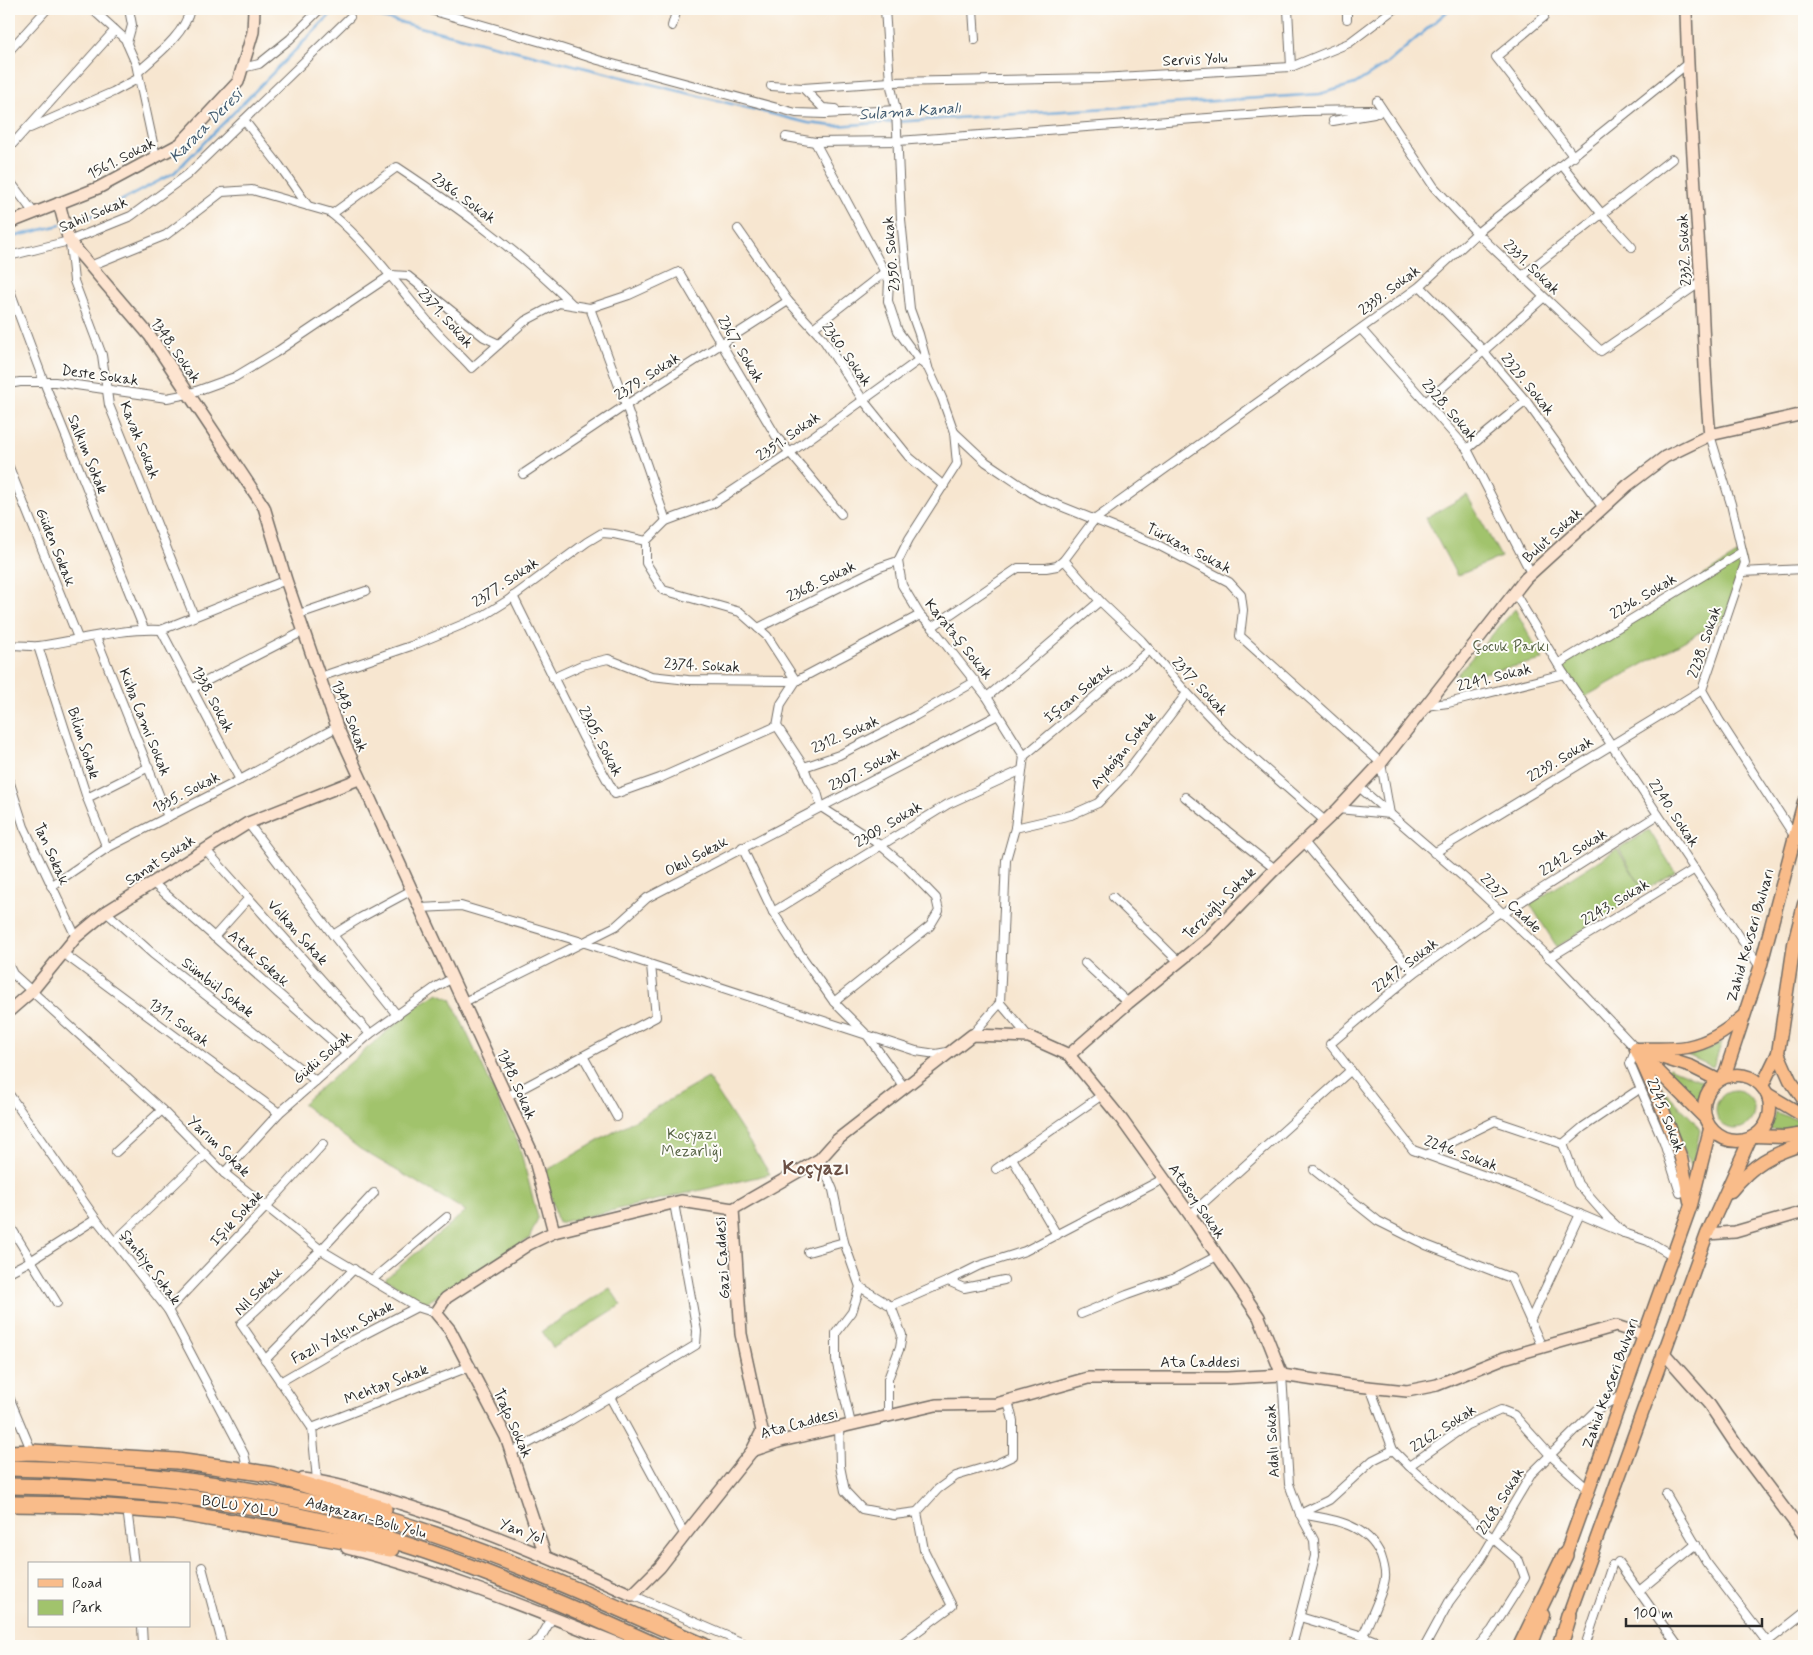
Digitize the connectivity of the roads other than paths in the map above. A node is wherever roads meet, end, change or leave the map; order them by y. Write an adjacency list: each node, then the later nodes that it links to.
1 (47, 9): 22 (street)
2 (92, 9): 19 (street)
3 (129, 9): 21 (street)
4 (190, 9): 26 (street)
5 (254, 9): 25 (street, 1561. Sokak)
6 (320, 9): 25 (street)
7 (427, 9): 31 (street)
8 (677, 9): 18 (street)
9 (885, 9): 27 (street, 2350. Sokak)
10 (973, 9): 20 (street)
11 (1288, 9): 24 (street)
12 (1347, 9): 17 (street)
13 (1394, 9): 24 (street, Servis Yolu)
14 (1686, 9): 23 (street, 2332. Sokak)
15 (350, 17): 33 (street, Sahil Sokak)
16 (1544, 18): 40 (street)
17 (1347, 19)
18 (672, 26)
19 (115, 30): 21 (street); 35 (street)
20 (976, 40)
21 (127, 42): 26 (street)
22 (9, 51)
23 (1687, 64): 40 (street, 2339. Sokak); 60 (street, 2332. Sokak)
24 (1291, 67): 27 (street, Servis Yolu)
25 (242, 68): 41 (street, 1561. Sokak)
26 (139, 75): 35 (street); 41 (street)
27 (890, 82): 29 (street, Servis Yolu); 31 (street, 2350. Sokak)
28 (771, 86): 29 (street, Servis Yolu)
29 (802, 88): 31 (street)
30 (1377, 101): 32 (street, 2331. Sokak)
31 (896, 109): 37 (street, 2350. Sokak)
32 (1382, 112): 34 (street); 37 (street); 52 (street, 2331. Sokak)
33 (244, 120): 46 (street); 53 (street, Sahil Sokak)
34 (1333, 121)
35 (25, 130): 39 (street)
36 (786, 137): 38 (street)
37 (897, 138): 38 (street); 73 (street, 2350. Sokak)
38 (815, 142): 57 (street)
39 (9, 148)
40 (1574, 156): 43 (street, 2339. Sokak)
41 (156, 157): 45 (street, 1561. Sokak)
42 (1672, 159): 48 (street)
43 (1562, 165): 48 (street); 52 (street, 2339. Sokak)
44 (9, 180): 47 (street)
45 (60, 203): 47 (street, 1561. Sokak); 53 (street)
46 (308, 206): 49 (street, 2371. Sokak); 56 (street, 2371. Sokak)
47 (34, 213): 50 (street, 1561. Sokak)
48 (1601, 213): 54 (street); 59 (street)
49 (332, 214): 58 (street, 2371. Sokak); 65 (street, 2386. Sokak)
50 (9, 223)
51 (738, 230): 64 (street, 2360. Sokak)
52 (1476, 233): 59 (street, 2331. Sokak); 61 (street, 2339. Sokak)
53 (69, 240): 55 (street, Sahil Sokak); 56 (street, 1348. Sokak); 76 (street, Kavak Sokak)
54 (1632, 247)
55 (9, 256)
56 (90, 266): 77 (street, 1348. Sokak)
57 (885, 272): 67 (street); 72 (street)
58 (391, 275): 69 (street); 69 (street, 2371. Sokak); 77 (street, Deste Sokak)
59 (1522, 276): 63 (street, 2331. Sokak)
60 (1701, 282): 63 (street, 2331. Sokak); 84 (street, 2332. Sokak)
61 (1420, 286): 68 (street, 2339. Sokak); 71 (street, 2329. Sokak)
62 (9, 288): 74 (street, Salkım Sokak)
63 (1543, 298): 71 (street)
64 (788, 301): 67 (street, 2360. Sokak); 70 (street, 2379. Sokak)
65 (573, 305): 66 (street, 2371. Sokak); 69 (street, 2371. Sokak)
66 (590, 308): 70 (street, 2367. Sokak); 81 (street)
67 (813, 328): 78 (street, 2360. Sokak)
68 (1361, 328): 79 (street, 2328. Sokak); 92 (street, 2339. Sokak)
69 (499, 344)
70 (722, 344): 81 (street, 2379. Sokak); 86 (street, 2367. Sokak)
71 (1484, 352): 79 (street); 80 (street, 2329. Sokak)
72 (919, 360): 73 (street); 78 (street, 2351. Sokak)
73 (928, 368): 83 (street)
74 (44, 382): 75 (street, Deste Sokak); 76 (street, Deste Sokak); 111 (street, Salkım Sokak)
75 (9, 384)
76 (108, 389): 77 (street, Deste Sokak); 108 (street, Kavak Sokak)
77 (188, 394): 101 (street, 1348. Sokak)
78 (863, 400): 86 (street, 2351. Sokak); 89 (street, 2360. Sokak)
79 (1426, 402): 85 (street, 2328. Sokak)
80 (1526, 402): 85 (street); 90 (street, 2329. Sokak)
81 (626, 405): 88 (street, 2379. Sokak); 93 (street)
82 (1804, 414): 84 (street, Bulut Sokak)
83 (954, 432): 89 (street); 92 (street, Türkan Sokak)
84 (1710, 435): 90 (street, Bulut Sokak); 95 (street, 2238. Sokak)
85 (1467, 449): 100 (street, 2328. Sokak)
86 (790, 452): 91 (street, 2367. Sokak); 93 (street, 2351. Sokak)
87 (9, 467): 115 (street, Güden Sokak)
88 (523, 474)
89 (944, 486): 97 (street)
90 (1603, 508): 100 (street, Bulut Sokak)
91 (841, 514)
92 (1094, 520): 96 (street); 135 (street, Türkan Sokak)
93 (666, 521): 94 (street)
94 (646, 541): 104 (street, 2377. Sokak); 110 (street)
95 (1742, 552): 99 (street, 2238. Sokak); 119 (street, 2236. Sokak)
96 (1064, 560): 105 (street, 2317. Sokak); 109 (street)
97 (898, 561): 107 (street, Karataş Sokak); 110 (street, 2368. Sokak)
98 (1804, 569): 99 (street)
99 (1742, 572): 126 (street, 2238. Sokak)
100 (1531, 573): 103 (street, Bulut Sokak)
101 (286, 580): 106 (street, 1348. Sokak); 108 (street)
102 (366, 591): 106 (street)
103 (1514, 592): 119 (street); 129 (street, Bulut Sokak)
104 (513, 596): 121 (street, 2377. Sokak); 122 (street, 2305. Sokak)
105 (1100, 601): 118 (street, 2317. Sokak); 128 (street)
106 (299, 614): 113 (street, 1348. Sokak)
107 (920, 615): 109 (street, Karataş Sokak); 123 (street)
108 (194, 616): 112 (street)
109 (932, 627): 124 (street, Karataş Sokak)
110 (758, 628): 123 (street)
111 (144, 629): 112 (street); 114 (street)
112 (161, 630): 125 (street, 1338. Sokak)
113 (304, 631): 121 (street, 1348. Sokak); 125 (street)
114 (96, 637): 115 (street); 136 (street, Küba Cami Sokak)
115 (78, 638): 117 (street)
116 (10, 643): 117 (street)
117 (38, 646): 144 (street, Bilim Sokak)
118 (1150, 650): 127 (street, 2317. Sokak); 134 (street, İşcan Sokak)
119 (1558, 664): 120 (street)
120 (1564, 674): 129 (street, 2241. Sokak); 133 (street, 2240. Sokak)
121 (320, 677): 132 (street, 1348. Sokak)
122 (553, 678): 123 (street, 2374. Sokak); 131 (street, 2305. Sokak)
123 (796, 681): 131 (street)
124 (976, 681): 128 (street, Karataş Sokak); 137 (street, 2312. Sokak)
125 (193, 688): 141 (street, 1338. Sokak)
126 (1702, 690): 133 (street, 2239. Sokak); 155 (street, 2238. Sokak)
127 (1187, 693): 152 (street, 2317. Sokak); 154 (street, Aydoğan Sokak)
128 (987, 696): 130 (street, Karataş Sokak)
129 (1425, 706): 135 (street, Bulut Sokak)
130 (998, 715): 134 (street, Karataş Sokak); 147 (street, 2307. Sokak)
131 (777, 726): 137 (street, 2312. Sokak)
132 (337, 727): 139 (street, 1348. Sokak); 141 (street, 1335. Sokak)
133 (1611, 744): 150 (street, 2240. Sokak); 161 (street, 2239. Sokak)
134 (1024, 756): 138 (street)
135 (1381, 763): 142 (street, Terzioğlu Sokak); 149 (street)
136 (148, 767): 144 (street); 151 (street, Küba Cami Sokak)
137 (804, 767): 147 (street)
138 (1022, 770): 154 (street); 157 (street, 2309. Sokak)
139 (359, 779): 153 (street, Sanat Sokak); 166 (street, 1348. Sokak)
140 (9, 780): 146 (street, Tan Sokak)
141 (240, 780): 151 (street, 1335. Sokak)
142 (1359, 787): 148 (street, Terzioğlu Sokak); 149 (street, 2237. Cadde)
143 (1185, 797): 162 (street)
144 (87, 798): 159 (street, Bilim Sokak)
145 (1804, 802): 155 (main road, Zahid Kevseri Bulvarı)
146 (13, 805): 165 (street, Tan Sokak)
147 (822, 807): 157 (street); 158 (street, 2307. Sokak)
148 (1338, 809): 149 (street); 152 (street, Terzioğlu Sokak)
149 (1390, 814): 161 (street, 2237. Cadde)
150 (1658, 815): 163 (street, 2240. Sokak); 173 (street, 2242. Sokak)
151 (168, 817): 159 (street, 1335. Sokak)
152 (1326, 821): 156 (street, Terzioğlu Sokak)
153 (248, 823): 160 (street, Sanat Sokak); 174 (street)
154 (1015, 828): 191 (street)
155 (1795, 837): 185 (main road, Zahid Kevseri Bulvarı)
156 (1304, 842): 162 (street, Terzioğlu Sokak); 186 (street)
157 (880, 845): 172 (street, 2309. Sokak); 190 (street)
158 (742, 847): 172 (street, Okul Sokak); 177 (street, Okul Sokak)
159 (107, 848): 165 (street, 1335. Sokak)
160 (205, 849): 164 (street, Sanat Sokak); 167 (street, Volkan Sokak)
161 (1434, 853): 173 (street, 2237. Cadde)
162 (1274, 869): 181 (street, Terzioğlu Sokak)
163 (1695, 870): 180 (street, 2243. Sokak); 185 (street, 2240. Sokak)
164 (152, 882): 171 (street, Sanat Sokak); 176 (street, Atak Sokak)
165 (51, 886): 175 (street, Tan Sokak)
166 (412, 890): 170 (street, 1348. Sokak); 174 (street)
167 (249, 898): 176 (street); 196 (street, Volkan Sokak)
168 (1113, 898): 181 (street)
169 (1804, 904): 178 (main road)
170 (420, 908): 177 (street); 187 (street, 1348. Sokak)
171 (106, 912): 175 (street, Sanat Sokak); 209 (street, Sümbül Sokak)
172 (774, 912): 190 (street, Okul Sokak)
173 (1501, 913): 180 (street, 2237. Cadde); 186 (street, 2247. Sokak)
174 (333, 935): 194 (street)
175 (76, 937): 179 (street, Sanat Sokak)
176 (214, 937): 204 (street, Atak Sokak)
177 (582, 942): 183 (street); 189 (street, Okul Sokak)
178 (1799, 942): 203 (main road)
179 (63, 953): 188 (street, Sanat Sokak); 218 (street, 1311. Sokak)
180 (1549, 958): 201 (street, 2237. Cadde)
181 (1179, 962): 192 (street, Terzioğlu Sokak)
182 (1085, 963): 192 (street)
183 (651, 965): 197 (street); 206 (street)
184 (9, 966): 188 (street, Yarım Sokak)
185 (1760, 968): 195 (main road, Zahid Kevseri Bulvarı)
186 (1414, 973): 200 (street, 2247. Sokak)
187 (453, 978): 189 (street, 1348. Sokak); 194 (street, Güdü Sokak)
188 (32, 991): 193 (street, Sanat Sokak); 217 (street, Yarım Sokak)
189 (464, 1002): 215 (street, 1348. Sokak)
190 (834, 1002): 197 (street, Okul Sokak)
191 (1000, 1003): 198 (street); 199 (street)
192 (1128, 1003): 205 (street, Terzioğlu Sokak)
193 (9, 1011)
194 (397, 1014): 196 (street, Güdü Sokak)
195 (1744, 1016): 201 (main road); 208 (main road, Zahid Kevseri Bulvarı)
196 (370, 1034): 204 (street, Güdü Sokak)
197 (867, 1035): 202 (street); 210 (street, Okul Sokak)
198 (972, 1035): 199 (street); 202 (street, Gazi Caddesi)
199 (1029, 1037): 205 (street)
200 (1330, 1044): 207 (street, 2246. Sokak)
201 (1636, 1049): 208 (main road); 221 (main road); 238 (street, 2245. Sokak); 241 (main road)
202 (950, 1051): 210 (street, Gazi Caddesi)
203 (1778, 1053): 211 (main road); 216 (main road)
204 (347, 1054): 209 (street, Güdü Sokak)
205 (1069, 1055): 214 (street, Atasoy Sokak)
206 (583, 1056): 215 (street); 220 (street)
207 (1350, 1070): 229 (street, 2246. Sokak); 245 (street)
208 (1721, 1078): 211 (main road); 221 (main road)
209 (316, 1081): 218 (street, Güdü Sokak)
210 (904, 1087): 232 (street, Gazi Caddesi)
211 (1764, 1090): 219 (main road); 224 (main road)
212 (1635, 1092): 226 (street)
213 (9, 1094): 248 (street, Şantiye Sokak)
214 (1102, 1095): 231 (street); 236 (street, Atasoy Sokak)
215 (506, 1097): 250 (street, 1348. Sokak)
216 (1804, 1100)
217 (162, 1110): 228 (street); 230 (street, Yarım Sokak)
218 (279, 1113): 235 (street, Güdü Sokak)
219 (1804, 1116)
220 (617, 1117)
221 (1704, 1117): 222 (main road)
222 (1710, 1129): 224 (main road); 241 (main road, Zahid Kevseri Bulvarı)
223 (1804, 1134): 224 (main road)
224 (1752, 1138): 240 (main road)
225 (323, 1144): 242 (street, Işık Sokak)
226 (1562, 1144): 229 (street); 251 (street, 2246. Sokak)
227 (1804, 1144): 240 (main road)
228 (116, 1152)
229 (1426, 1155): 246 (street, 2246. Sokak)
230 (205, 1156): 235 (street, Yarım Sokak); 254 (street)
231 (1012, 1158): 233 (street); 253 (street)
232 (820, 1159): 243 (street, Gazi Caddesi); 255 (street)
233 (996, 1169)
234 (1314, 1170): 273 (street)
235 (224, 1173): 242 (street, Yarım Sokak)
236 (1163, 1179): 245 (street, Atasoy Sokak); 253 (street)
237 (374, 1193): 256 (street, Nil Sokak)
238 (1680, 1193)
239 (674, 1202): 243 (street); 250 (street); 284 (street)
240 (1721, 1202): 252 (main road)
241 (1691, 1205): 258 (main road, Zahid Kevseri Bulvarı)
242 (266, 1207): 256 (street, Yarım Sokak); 270 (street, Işık Sokak)
243 (733, 1209): 290 (street, Gazi Caddesi)
244 (1804, 1212): 252 (street)
245 (1190, 1214): 259 (street, Atasoy Sokak)
246 (1580, 1214): 251 (street, 2246. Sokak); 273 (street)
247 (447, 1217): 263 (street)
248 (96, 1219): 254 (street, Şantiye Sokak); 260 (street)
249 (9, 1224): 260 (street)
250 (554, 1232): 271 (street)
251 (1624, 1233): 258 (street, 2246. Sokak)
252 (1707, 1234): 276 (main road)
253 (1056, 1235): 265 (street)
254 (114, 1242): 270 (street, Şantiye Sokak)
255 (844, 1242): 257 (street); 266 (street)
256 (321, 1250): 261 (street, Yarım Sokak); 277 (street, Nil Sokak)
257 (808, 1252)
258 (1672, 1255): 274 (main road, Zahid Kevseri Bulvarı)
259 (1217, 1256): 272 (street); 279 (street, Atasoy Sokak)
260 (32, 1260): 262 (street); 267 (street)
261 (354, 1269): 263 (street, Yarım Sokak); 277 (street)
262 (9, 1272)
263 (373, 1279): 269 (street, Yarım Sokak)
264 (1004, 1280): 265 (street)
265 (948, 1281): 268 (street)
266 (860, 1287): 268 (street); 287 (street)
267 (57, 1303)
268 (891, 1306): 286 (street)
269 (417, 1307): 271 (street, Yarım Sokak); 280 (street, Fazlı Yalçın Sokak)
270 (168, 1310): 300 (street, Şantiye Sokak)
271 (436, 1313): 278 (street, Trafo Sokak)
272 (1082, 1314)
273 (1530, 1322): 275 (street)
274 (1644, 1335): 275 (street, Ata Caddesi); 282 (main road, Zahid Kevseri Bulvarı)
275 (1542, 1347): 281 (street, Ata Caddesi)
276 (1663, 1352): 311 (street); 324 (main road)
277 (265, 1360): 280 (street, Nil Sokak)
278 (470, 1366): 289 (street, Mehtap Sokak); 295 (street, Trafo Sokak)
279 (1282, 1375): 281 (street, Ata Caddesi); 285 (street, Ata Caddesi); 309 (street, Adalı Sokak)
280 (280, 1382): 289 (street, Nil Sokak)
281 (1370, 1387): 292 (street)
282 (1624, 1393): 297 (street, 2268. Sokak); 304 (main road, Zahid Kevseri Bulvarı)
283 (9, 1397): 294 (street)
284 (610, 1397): 295 (street); 312 (street)
285 (1008, 1401): 286 (street, Ata Caddesi); 308 (street)
286 (888, 1416): 287 (street, Ata Caddesi)
287 (851, 1424): 288 (street, Ata Caddesi)
288 (840, 1427): 291 (street, Ata Caddesi); 308 (street)
289 (312, 1428): 302 (street, Nil Sokak)
290 (762, 1431): 291 (street); 293 (street)
291 (781, 1442): 293 (street, Ata Caddesi)
292 (1392, 1450): 298 (street, 2262. Sokak); 309 (street, 2262. Sokak)
293 (752, 1451): 312 (street)
294 (32, 1452): 296 (highway); 300 (highway)
295 (512, 1452): 315 (street, Trafo Sokak)
296 (9, 1453)
297 (1550, 1455): 298 (street, 2262. Sokak); 304 (street, 2262. Sokak); 313 (street, 2268. Sokak)
298 (1410, 1466): 313 (street)
299 (9, 1468): 320 (highway, Adapazarı-Bolu Yolu)
300 (248, 1471): 301 (highway)
301 (273, 1475): 302 (street, Yan Yol); 320 (highway)
302 (317, 1480): 315 (street, Yan Yol)
303 (9, 1486): 318 (highway, BOLU YOLU)
304 (1589, 1490): 316 (main road, Zahid Kevseri Bulvarı)
305 (1666, 1494): 314 (street)
306 (9, 1504): 307 (highway)
307 (127, 1508): 310 (highway); 317 (street)
308 (917, 1512): 337 (street)
309 (1300, 1514): 325 (street, Adalı Sokak); 328 (street)
310 (246, 1523): 318 (highway); 326 (street)
311 (1803, 1531)
312 (685, 1535): 322 (street)
313 (1492, 1538): 340 (street, 2268. Sokak); 341 (street)
314 (1696, 1544): 321 (street); 329 (street)
315 (545, 1555): 322 (street, Yan Yol)
316 (1565, 1556): 342 (highway); 343 (main road, Zahid Kevseri Bulvarı)
317 (134, 1562)
318 (469, 1566): 334 (highway, BOLU YOLU)
319 (202, 1567): 331 (street)
320 (525, 1568): 335 (highway, Adapazarı-Bolu Yolu)
321 (1639, 1591): 345 (street); 346 (street)
322 (632, 1595): 336 (street, Yan Yol)
323 (1804, 1613): 329 (street)
324 (1569, 1615): 344 (highway)
325 (1300, 1617): 328 (street); 338 (street, Adalı Sokak)
326 (552, 1618): 332 (street); 333 (street)
327 (142, 1628): 330 (street)
328 (1363, 1636): 339 (street)
329 (1766, 1645)
330 (143, 1646)
331 (223, 1646)
332 (530, 1646)
333 (624, 1646)
334 (657, 1646)
335 (704, 1646)
336 (750, 1646)
337 (898, 1646)
338 (1292, 1646)
339 (1388, 1646)
340 (1425, 1646)
341 (1478, 1646)
342 (1521, 1646)
343 (1531, 1646)
344 (1559, 1646)
345 (1585, 1646)
346 (1678, 1646)

